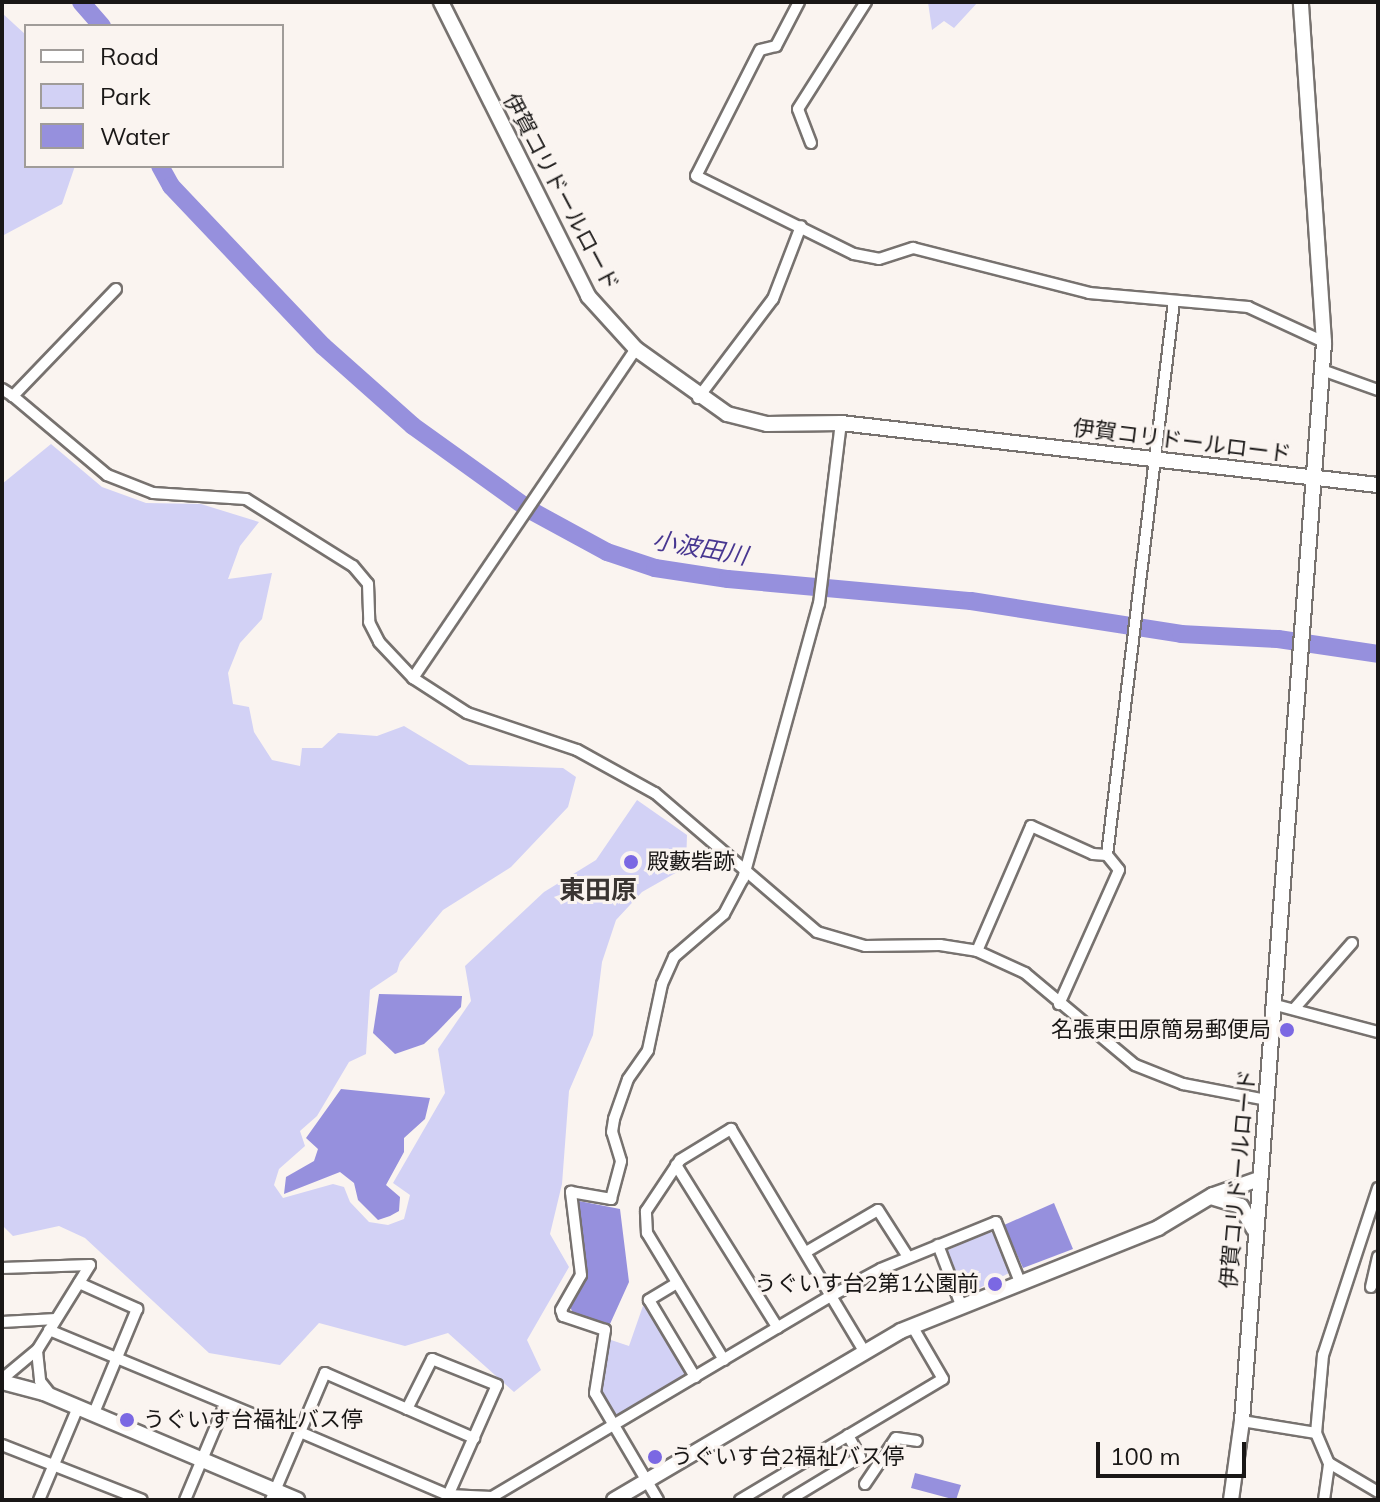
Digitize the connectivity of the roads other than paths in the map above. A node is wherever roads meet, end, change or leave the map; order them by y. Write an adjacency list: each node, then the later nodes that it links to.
1 (441, 2): 10 (street, 伊賀コリドールロード)
2 (799, 2): 6 (street)
3 (866, 2): 5 (street)
4 (1301, 2): 9 (street)
5 (811, 143)
6 (801, 226): 8 (street); 15 (street)
7 (116, 289): 14 (street)
8 (1174, 301): 9 (street); 17 (street)
9 (1324, 342): 11 (street)
10 (636, 349): 15 (street, 伊賀コリドールロード); 20 (street)
11 (1322, 370): 13 (street); 18 (street)
12 (2, 389): 14 (street)
13 (1378, 390)
14 (13, 396): 20 (street)
15 (698, 398): 16 (street, 伊賀コリドールロード)
16 (841, 423): 17 (street, 伊賀コリドールロード); 22 (street)
17 (1154, 459): 18 (street, 伊賀コリドールロード); 21 (street)
18 (1312, 477): 19 (street); 26 (street, 伊賀コリドールロード)
19 (1378, 485)
20 (413, 678): 22 (street)
21 (1107, 855): 24 (street); 25 (street)
22 (745, 869): 24 (street); 64 (street)
23 (1352, 943): 27 (street)
24 (977, 951): 25 (street)
25 (1059, 1004): 29 (street)
26 (1272, 1004): 27 (street); 29 (street, 伊賀コリドールロード)
27 (1294, 1009): 28 (street)
28 (1378, 1032)
29 (1267, 1100): 31 (street, 伊賀コリドールロード)
30 (676, 1165): 36 (street); 42 (street); 49 (street)
31 (1259, 1179): 33 (street); 34 (street, 伊賀コリドールロード)
32 (1378, 1188): 66 (street)
33 (1206, 1198): 34 (street); 40 (street)
34 (1255, 1233): 63 (street, 伊賀コリドールロード)
35 (938, 1245): 37 (street); 40 (street); 45 (street)
36 (806, 1252): 37 (street); 44 (street)
37 (908, 1257): 44 (street)
38 (1378, 1257): 43 (street)
39 (2, 1268): 41 (street)
40 (1020, 1282): 45 (street)
41 (79, 1283): 46 (street); 53 (street)
42 (677, 1283): 54 (street); 55 (street)
43 (1371, 1287)
44 (831, 1296): 49 (street); 52 (street)
45 (961, 1305): 48 (street)
46 (56, 1319): 47 (street); 50 (street)
47 (2, 1322)
48 (912, 1326): 52 (street); 67 (street)
49 (778, 1328): 54 (street)
50 (49, 1330): 51 (street); 53 (street)
51 (38, 1349): 56 (street); 57 (street)
52 (864, 1351): 75 (street)
53 (117, 1359): 58 (street); 61 (street)
54 (724, 1360): 55 (street)
55 (695, 1377): 64 (street)
56 (2, 1380): 57 (street)
57 (52, 1396): 59 (street)
58 (225, 1405): 62 (street); 72 (street)
59 (78, 1407): 61 (street); 73 (street)
60 (407, 1409): 65 (street); 68 (street); 68 (street)
61 (94, 1413): 72 (street)
62 (259, 1417)
63 (1242, 1421): 66 (street); 87 (street, 伊賀コリドールロード)
64 (614, 1425): 75 (street); 78 (street)
65 (300, 1432): 77 (street); 78 (street)
66 (1316, 1433): 74 (street)
67 (848, 1435): 71 (street); 85 (street)
68 (474, 1438): 78 (street)
69 (917, 1441): 71 (street)
70 (2, 1445): 73 (street)
71 (860, 1457): 86 (street)
72 (202, 1460): 77 (street); 81 (street)
73 (55, 1463): 79 (street); 80 (street)
74 (1329, 1463): 76 (street); 88 (street)
75 (646, 1481): 83 (street); 84 (street)
76 (1378, 1492)
77 (273, 1495): 82 (street)
78 (448, 1498)
79 (39, 1500)
80 (142, 1500)
81 (185, 1500)
82 (297, 1500)
83 (614, 1500)
84 (658, 1500)
85 (740, 1500)
86 (789, 1500)
87 (1231, 1500)
88 (1324, 1500)

